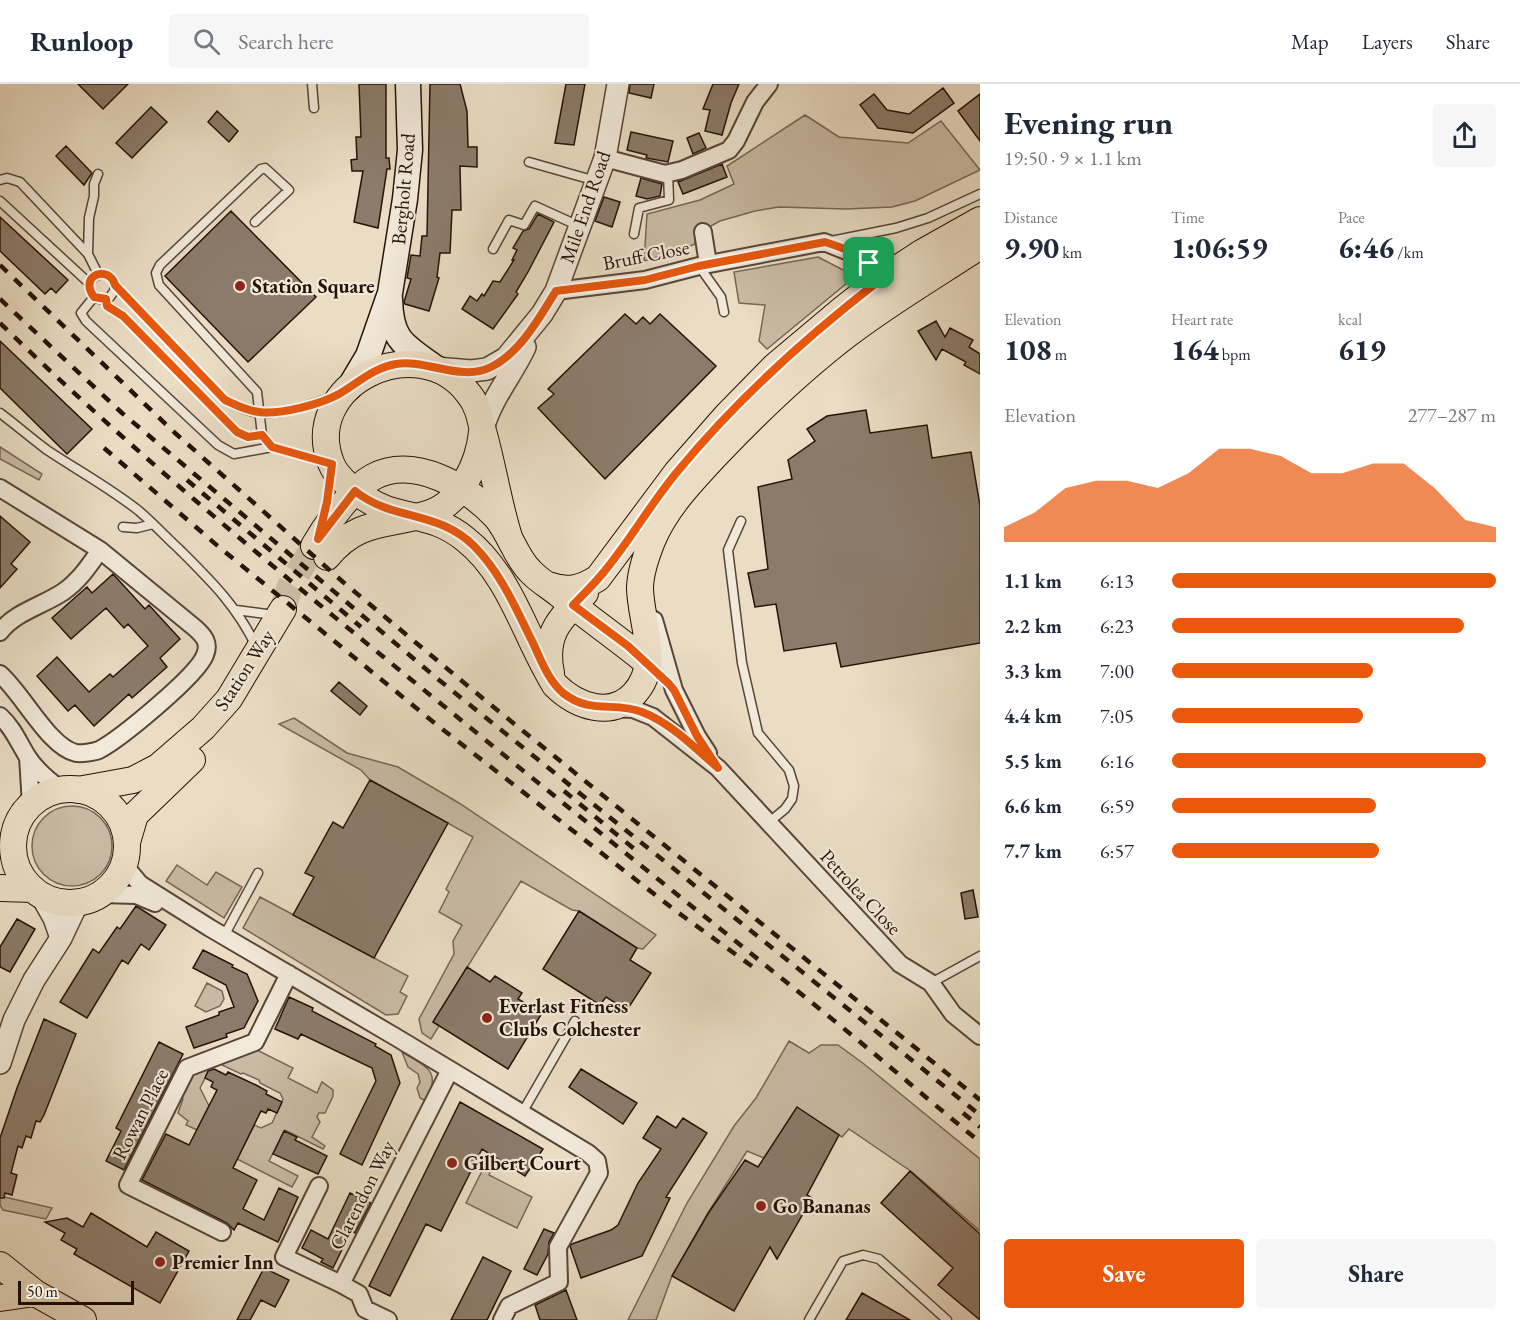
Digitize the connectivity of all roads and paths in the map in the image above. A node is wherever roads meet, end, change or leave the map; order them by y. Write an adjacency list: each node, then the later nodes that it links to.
1 (312, 84): 5 (lane)
2 (408, 84): 30 (main road, Bergholt Road)
3 (618, 84): 6 (street, Mile End Road)
4 (769, 84): 8 (street)
5 (314, 108)
6 (604, 158): 8 (street); 11 (street, Mile End Road)
7 (529, 162): 11 (lane)
8 (668, 173): 18 (lane)
9 (98, 174): 22 (lane)
10 (0, 180): 22 (lane)
11 (596, 181): 16 (street, Mile End Road)
12 (980, 194): 19 (lane, Bruff Close)
13 (0, 201): 27 (lane)
14 (980, 220): 26 (main road)
15 (255, 222): 38 (lane)
16 (579, 226): 21 (lane); 29 (street, Mile End Road)
17 (703, 232): 24 (street, Bruff Close)
18 (634, 234)
19 (825, 242): 24 (street, Bruff Close); 26 (street)
20 (980, 246): 23 (main road)
21 (494, 249)
22 (88, 254): 25 (lane)
23 (955, 262): 26 (street); 50 (main road)
24 (704, 265): 29 (street, Bruff Close); 33 (lane)
25 (98, 274): 27 (lane); 28 (lane)
26 (880, 280): 53 (main road)
27 (89, 283): 31 (lane)
28 (115, 285): 32 (lane); 38 (lane)
29 (556, 291): 34 (street, Mile End Road)
30 (390, 293): 35 (main road, Bergholt Road); 36 (main road, Bergholt Road)
31 (94, 297): 32 (lane); 41 (lane)
32 (106, 299): 40 (lane)
33 (724, 312)
34 (535, 324): 35 (street, Mile End Road); 39 (street, Mile End Road)
35 (436, 368): 36 (main road); 39 (main road)
36 (349, 388): 38 (lane); 42 (main road)
37 (0, 412): 47 (lane)
38 (260, 413): 40 (lane)
39 (483, 429): 44 (main road); 49 (main road)
40 (262, 435): 41 (lane)
41 (272, 447): 42 (lane)
42 (343, 479): 44 (main road); 45 (main road); 51 (main road); 51 (main road)
43 (0, 488): 52 (street)
44 (459, 489): 45 (main road); 49 (main road)
45 (417, 516): 51 (main road); 62 (main road)
46 (741, 521): 70 (lane)
47 (153, 524): 48 (lane); 56 (lane)
48 (123, 527)
49 (509, 537): 54 (main road)
50 (653, 539): 60 (main road); 63 (street, Petrolea Close)
51 (319, 548)
52 (100, 550): 58 (street); 61 (street)
53 (598, 579): 54 (main road); 55 (main road)
54 (548, 585): 55 (main road)
55 (573, 605): 60 (main road); 62 (main road)
56 (236, 610): 57 (lane); 59 (lane)
57 (285, 615): 59 (main road, Station Way); 71 (main road, Station Way)
58 (0, 632)
59 (258, 651): 68 (main road, Station Way)
60 (649, 664): 63 (street, Petrolea Close); 64 (main road)
61 (0, 674)
62 (555, 685): 64 (main road)
63 (674, 690): 67 (street, Petrolea Close)
64 (612, 708): 67 (street, Petrolea Close)
65 (0, 716): 66 (street)
66 (28, 757): 68 (street); 69 (street)
67 (718, 768): 70 (street, Petrolea Close)
68 (70, 790): 69 (main road); 71 (main road)
69 (31, 805): 72 (main road)
70 (768, 823): 81 (street, Petrolea Close)
71 (126, 853): 76 (main road); 77 (street)
72 (7, 859): 75 (main road)
73 (258, 873): 77 (lane)
74 (0, 888): 75 (main road)
75 (37, 892): 76 (main road); 78 (street)
76 (90, 898): 77 (street); 78 (street)
77 (217, 932): 80 (street)
78 (61, 938): 84 (street)
79 (979, 957): 81 (lane)
80 (289, 974): 85 (street); 88 (street, Rowan Place)
81 (931, 983): 83 (street, Petrolea Close)
82 (575, 1021): 86 (lane)
83 (980, 1036)
84 (0, 1063)
85 (450, 1070): 86 (street); 90 (street, Clarendon Way)
86 (522, 1113): 95 (street)
87 (319, 1186): 90 (street, Clarendon Way)
88 (222, 1232)
89 (0, 1265): 91 (main road)
90 (341, 1284): 94 (street)
91 (35, 1293): 92 (main road); 93 (main road)
92 (0, 1298)
93 (83, 1320)
94 (388, 1320)
95 (502, 1320)
96 (809, 1320): 97 (lane)
97 (947, 1320)

